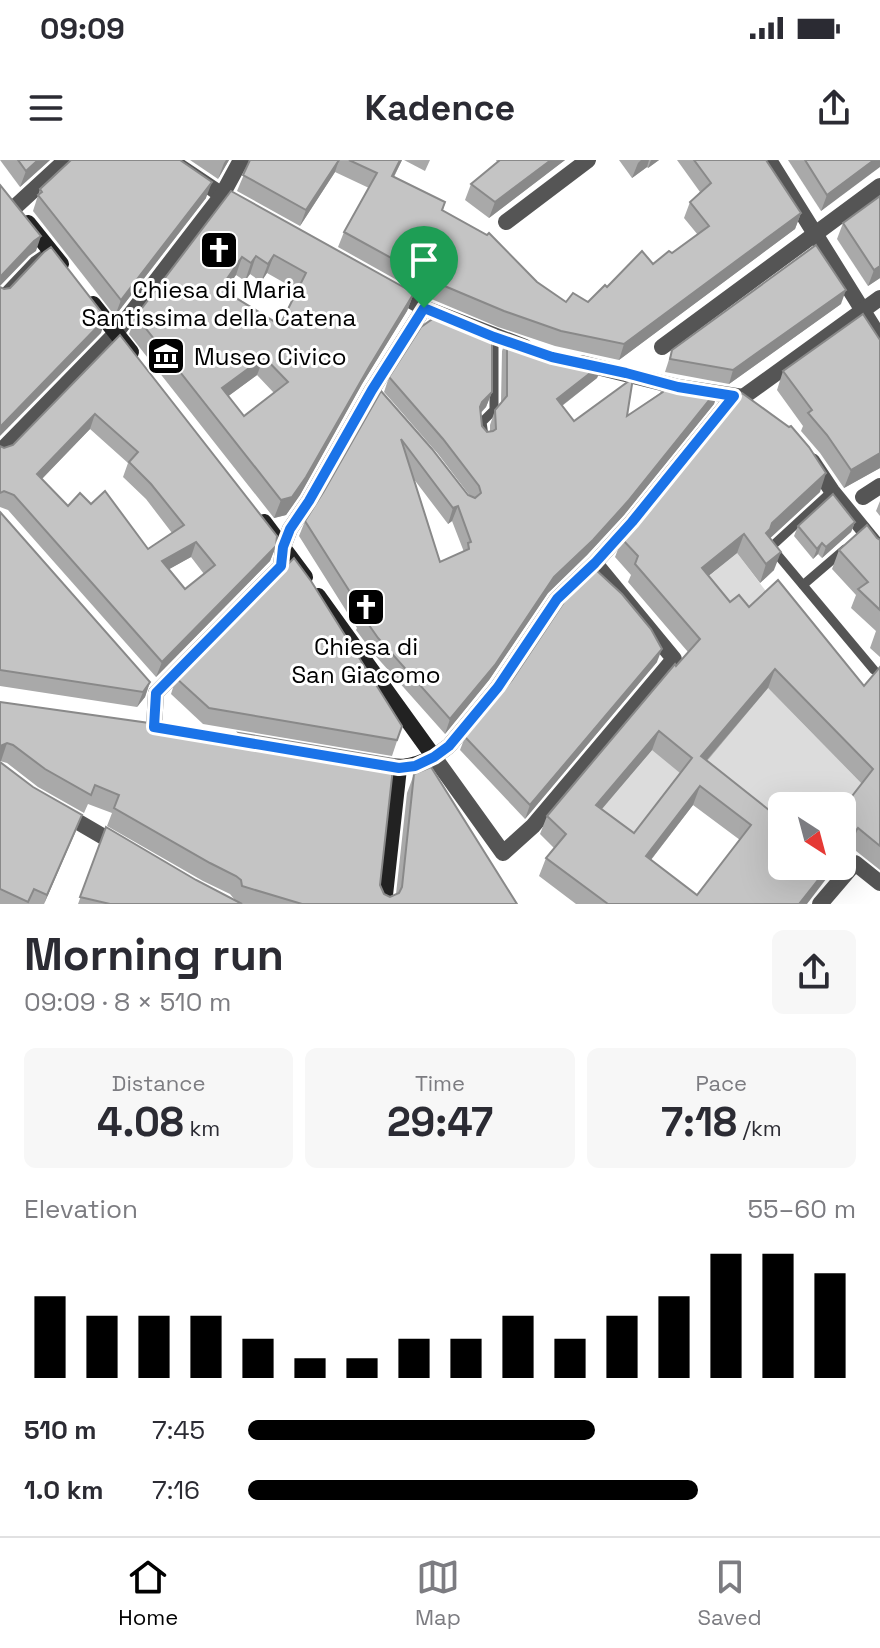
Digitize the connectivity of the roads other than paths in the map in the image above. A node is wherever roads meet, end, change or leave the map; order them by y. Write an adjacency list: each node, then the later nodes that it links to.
1 (66, 160): 8 (street)
2 (170, 160): 7 (street)
3 (241, 160): 7 (street)
4 (588, 160): 10 (street)
5 (769, 160): 11 (street)
6 (880, 186): 11 (street)
7 (222, 195): 9 (street); 20 (street)
8 (11, 202): 12 (main road)
9 (262, 218)
10 (506, 222)
11 (815, 234): 19 (street); 23 (street)
12 (50, 250): 13 (main road); 15 (lane)
13 (69, 274)
14 (384, 286): 18 (street)
15 (0, 297)
16 (88, 297): 20 (main road)
17 (880, 298): 19 (street)
18 (424, 308): 21 (street); 36 (street)
19 (863, 310): 22 (street); 27 (street)
20 (116, 333): 26 (main road); 30 (street)
21 (494, 337): 24 (street); 28 (lane)
22 (880, 338)
23 (662, 347)
24 (538, 352)
25 (567, 360): 27 (street)
26 (146, 371)
27 (744, 399): 38 (street)
28 (484, 440)
29 (802, 449): 32 (street)
30 (0, 452)
31 (880, 486): 33 (street)
32 (832, 491): 35 (street); 39 (lane)
33 (863, 497)
34 (254, 509): 36 (main road)
35 (865, 530): 37 (street); 39 (lane)
36 (283, 547): 41 (street); 42 (main road)
37 (880, 550)
38 (595, 563): 42 (street); 42 (street)
39 (803, 585): 40 (lane)
40 (874, 670)
41 (154, 727)
42 (434, 757): 44 (main road)
43 (353, 760): 44 (main road)
44 (399, 768): 48 (main road)
45 (46, 804): 46 (street)
46 (129, 851)
47 (880, 883): 49 (street)
48 (384, 904)
49 (820, 904)

